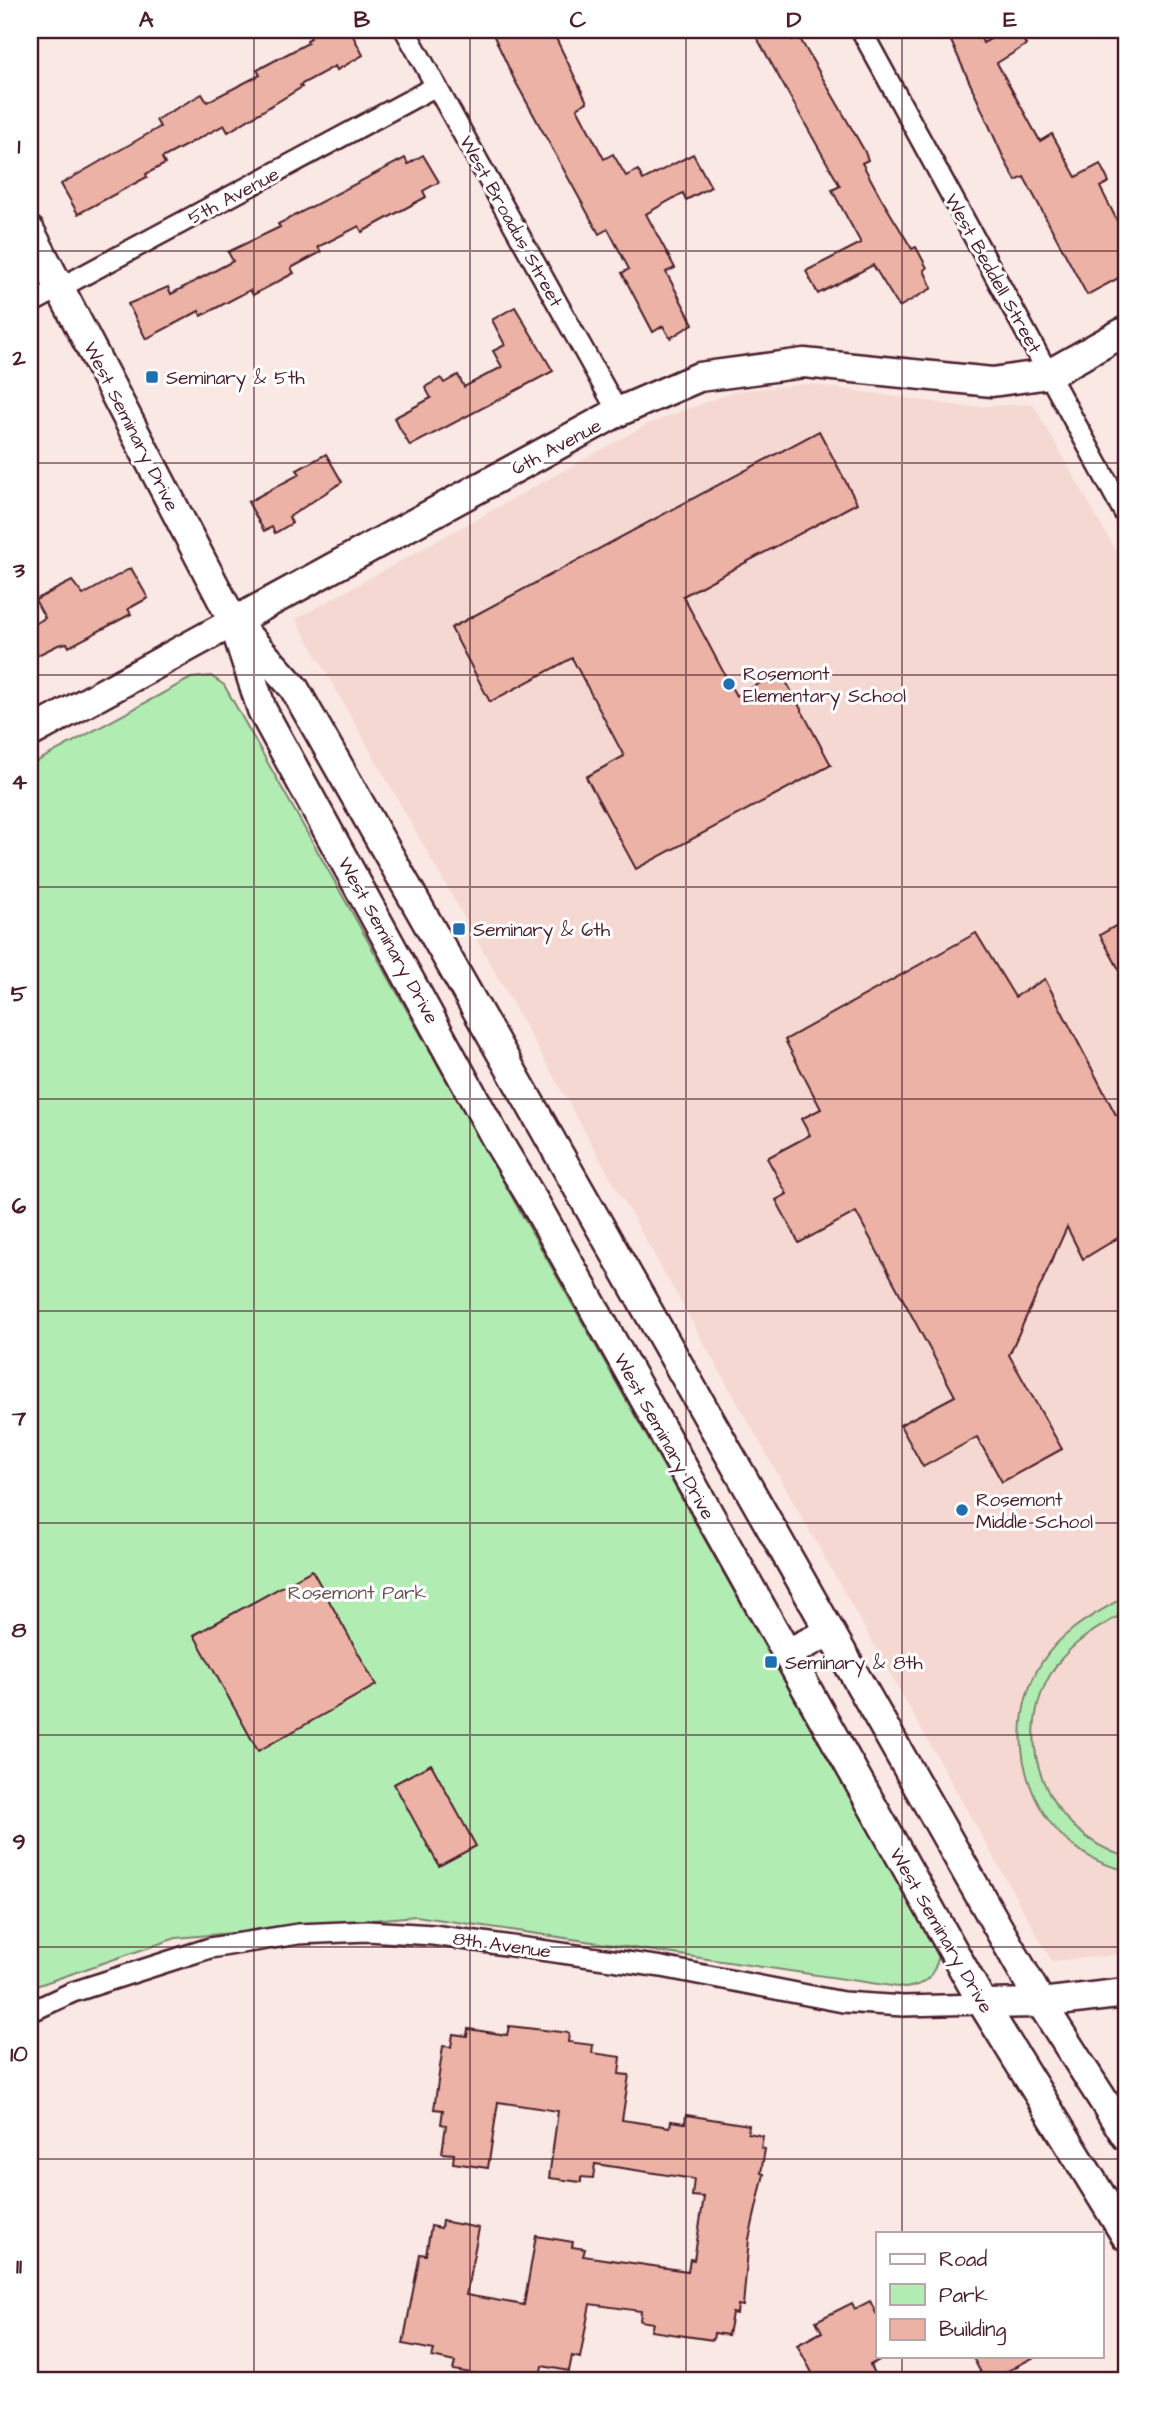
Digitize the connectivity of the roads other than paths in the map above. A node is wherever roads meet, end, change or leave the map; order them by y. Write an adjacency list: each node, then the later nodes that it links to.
1 (405, 30): 3 (street, West Broadus Street)
2 (861, 30): 8 (street, West Beddell Street)
3 (436, 86): 5 (street, 5th Avenue); 9 (street, West Broadus Street)
4 (30, 231): 5 (main road, West Seminary Drive)
5 (60, 287): 6 (street, 5th Avenue); 11 (main road, West Seminary Drive)
6 (30, 304)
7 (1126, 331): 8 (main road, 6th Avenue)
8 (1049, 374): 9 (main road, 6th Avenue); 10 (street, West Beddell Street)
9 (618, 412): 11 (main road, 6th Avenue)
10 (1126, 516)
11 (233, 621): 12 (main road, 6th Avenue); 13 (main road, West Seminary Drive); 14 (main road, West Seminary Drive)
12 (30, 733)
13 (539, 1119): 14 (main road); 15 (main road, West Seminary Drive)
14 (498, 1142): 16 (main road, West Seminary Drive)
15 (830, 1632): 16 (main road); 18 (main road, West Seminary Drive)
16 (786, 1654): 19 (main road, West Seminary Drive)
17 (1126, 1993): 18 (main road)
18 (1041, 2003): 19 (main road); 21 (main road, West Seminary Drive)
19 (983, 2004): 20 (street, 8th Avenue); 22 (main road, West Seminary Drive)
20 (30, 2012)
21 (1126, 2137)
22 (1126, 2236)

